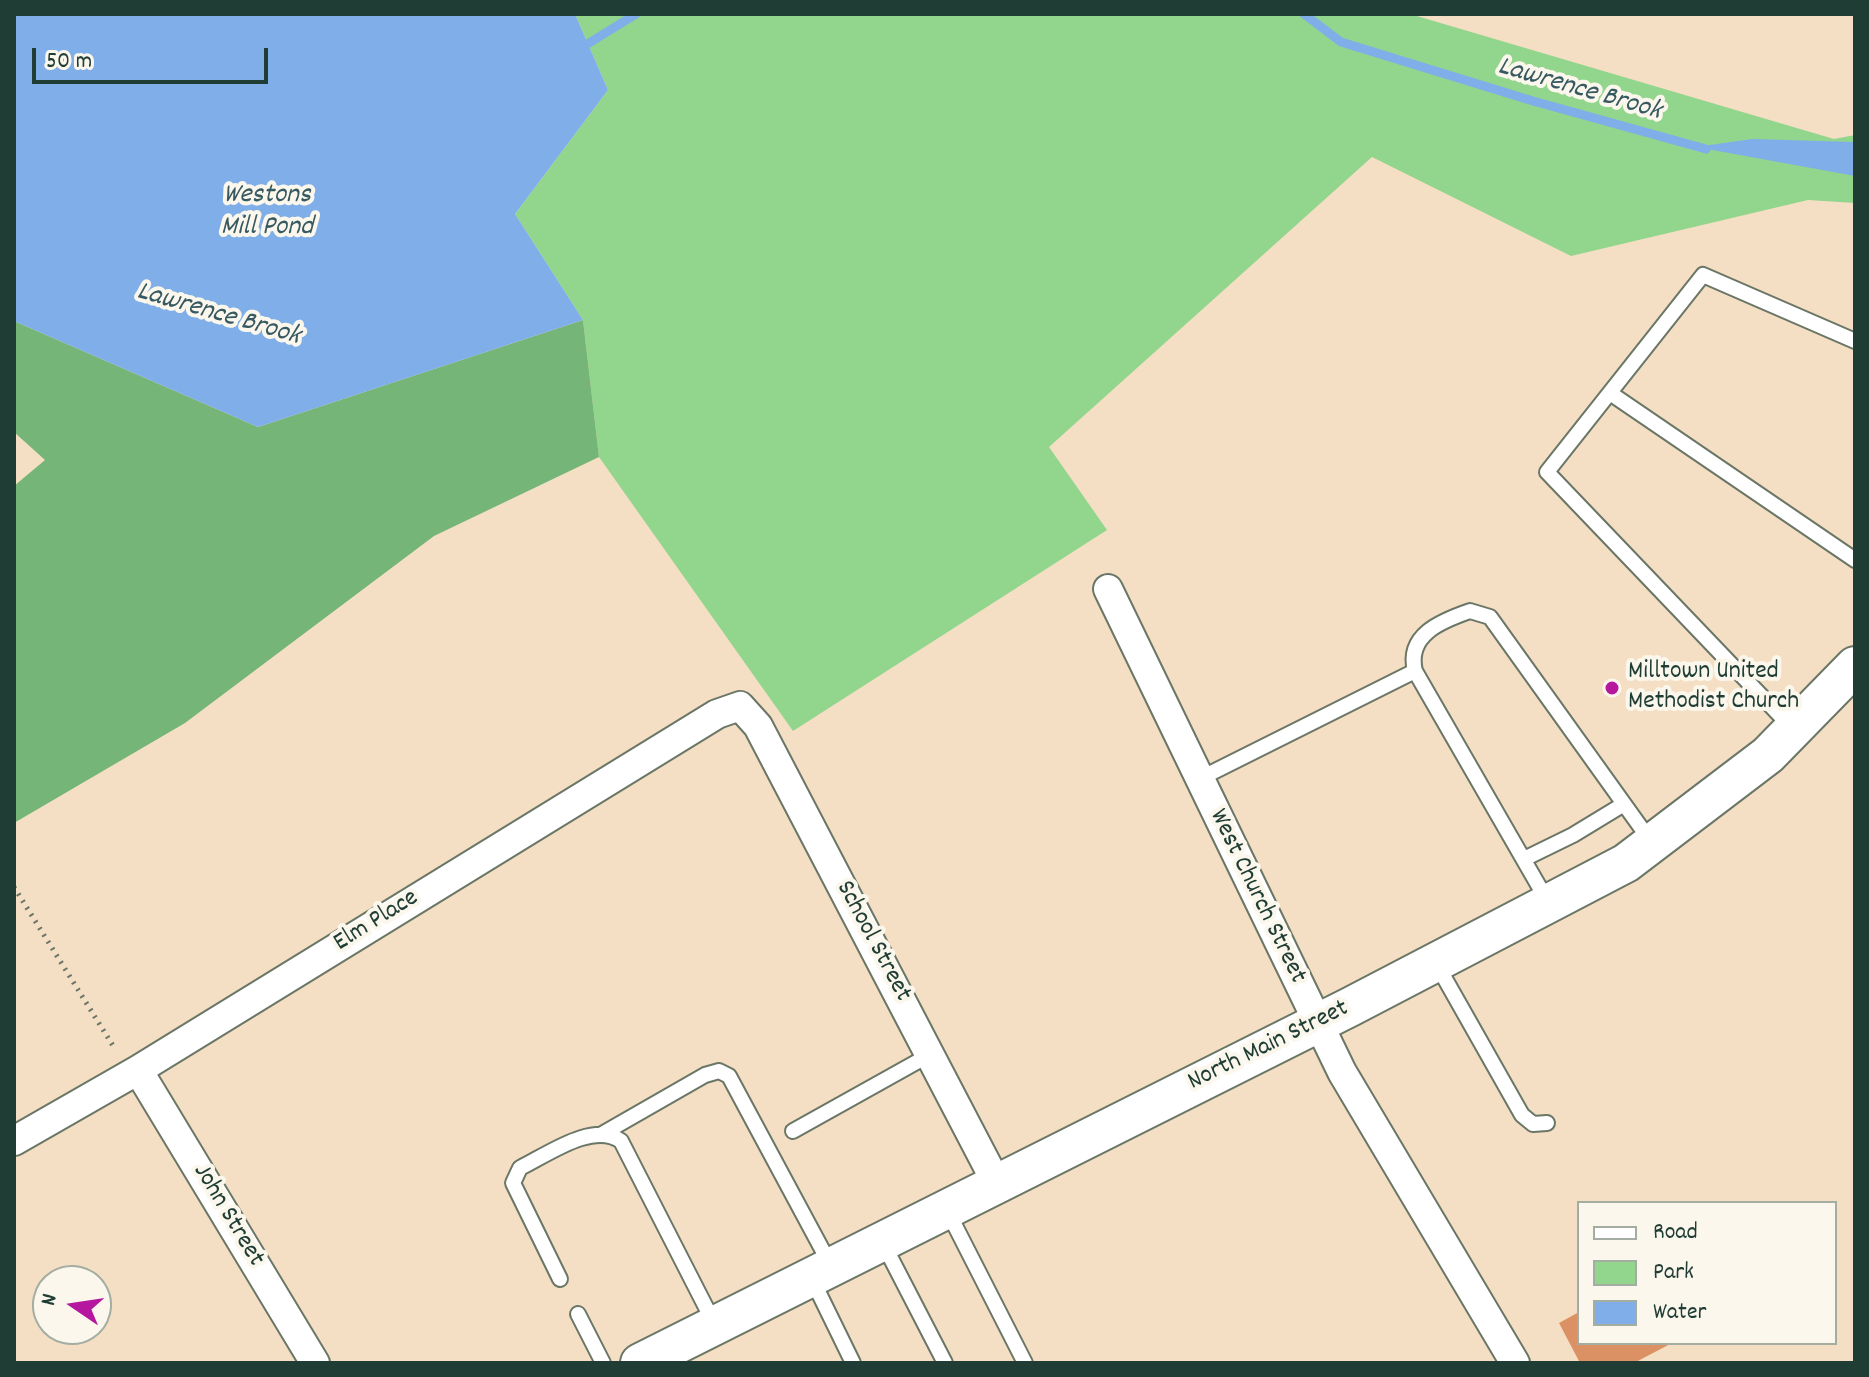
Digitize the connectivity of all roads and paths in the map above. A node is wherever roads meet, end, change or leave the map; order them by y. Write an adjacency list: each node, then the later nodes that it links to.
1 (1855, 341): 2 (lane)
2 (1610, 393): 3 (lane); 8 (lane)
3 (1855, 560)
4 (1108, 589): 9 (street, West Church Street)
5 (1855, 666): 8 (street, North Main Street)
6 (1415, 671): 9 (lane); 10 (lane); 12 (lane)
7 (740, 706): 17 (street, School Street); 18 (street, Elm Place)
8 (1794, 730): 11 (street, North Main Street)
9 (1199, 779): 16 (street, West Church Street)
10 (1624, 804): 11 (lane); 12 (lane)
11 (1652, 843): 14 (street, North Main Street)
12 (1524, 859): 14 (lane)
13 (14, 887): 18 (path)
14 (1549, 903): 15 (street, North Main Street)
15 (1435, 962): 16 (street, North Main Street); 19 (lane)
16 (1317, 1023): 23 (street, North Main Street); 36 (street, West Church Street)
17 (931, 1054): 20 (lane); 23 (street, School Street)
18 (138, 1070): 22 (street, Elm Place); 31 (street, John Street)
19 (1547, 1123)
20 (793, 1131)
21 (601, 1135): 26 (lane); 27 (lane); 29 (lane)
22 (14, 1141)
23 (996, 1182): 24 (street, North Main Street)
24 (946, 1208): 25 (street, North Main Street); 35 (lane)
25 (881, 1241): 26 (street, North Main Street); 34 (lane)
26 (821, 1271): 29 (street, North Main Street); 33 (lane)
27 (560, 1279)
28 (578, 1314): 32 (lane)
29 (715, 1325): 30 (street, North Main Street)
30 (645, 1362)
31 (315, 1363)
32 (603, 1363)
33 (853, 1363)
34 (945, 1363)
35 (1025, 1363)
36 (1515, 1363)

